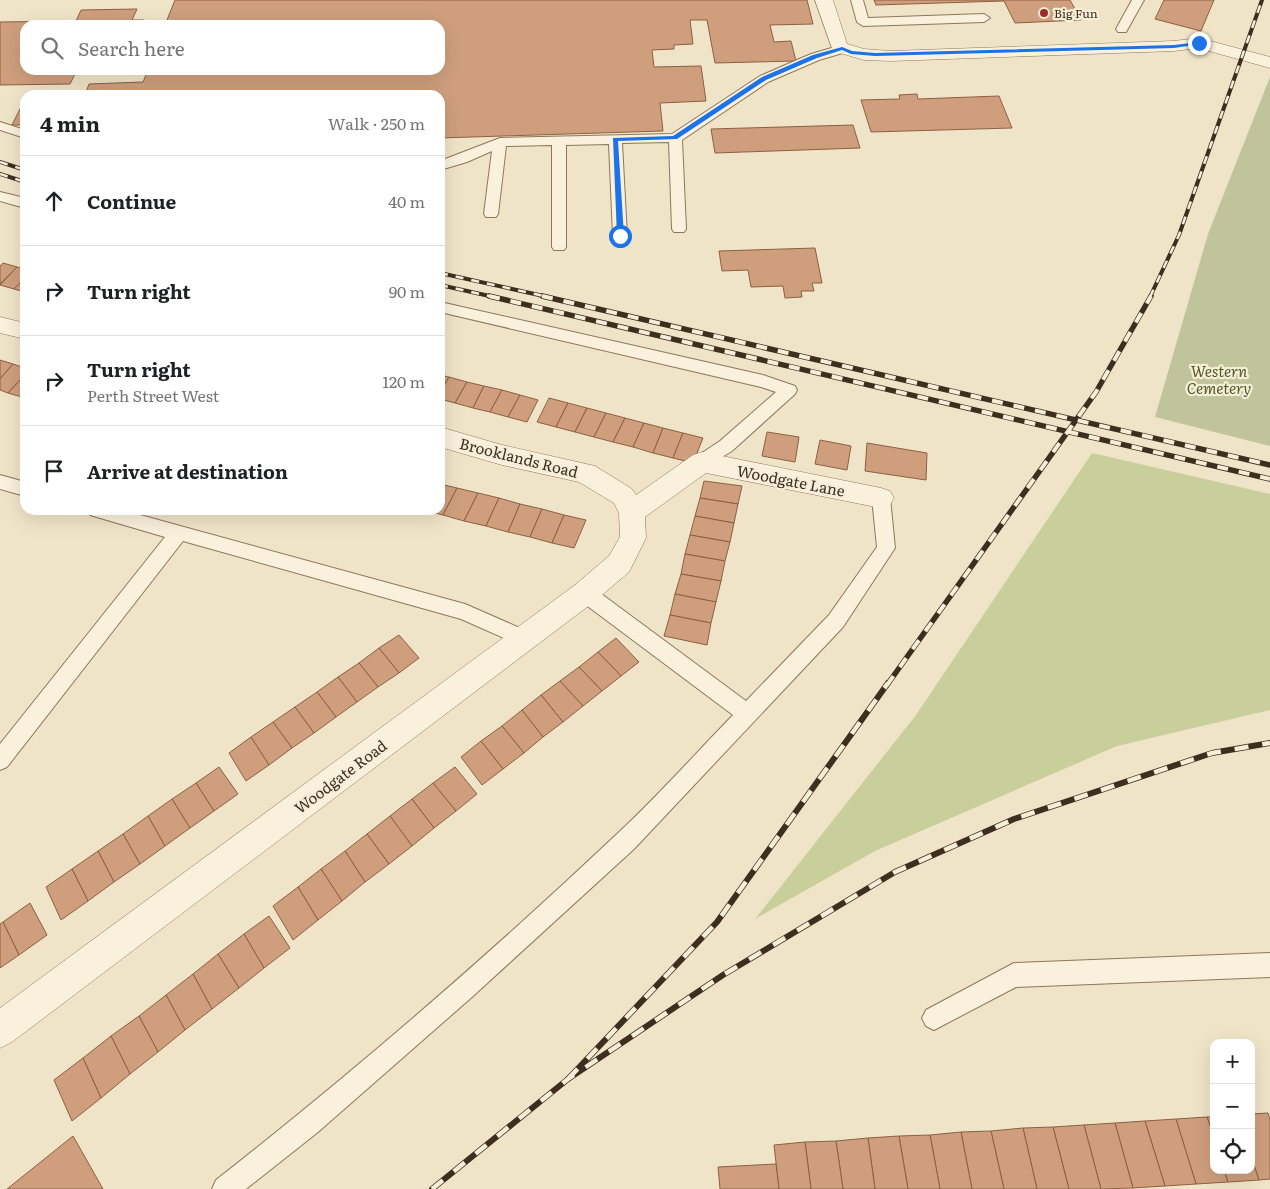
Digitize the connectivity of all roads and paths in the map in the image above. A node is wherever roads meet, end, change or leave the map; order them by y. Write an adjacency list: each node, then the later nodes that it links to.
1 (824, 0): 6 (street)
2 (857, 0): 4 (lane)
3 (1138, 0): 5 (lane)
4 (984, 18)
5 (1122, 29)
6 (846, 51): 7 (street); 10 (lane)
7 (1270, 63)
8 (0, 126): 9 (lane)
9 (20, 132)
10 (675, 138): 11 (lane); 18 (lane)
11 (615, 139): 12 (lane); 19 (lane)
12 (559, 141): 13 (lane); 20 (lane)
13 (500, 142): 14 (lane); 17 (lane)
14 (445, 165)
15 (0, 196): 16 (lane)
16 (20, 202)
17 (491, 214)
18 (679, 230)
19 (620, 236)
20 (559, 247)
21 (445, 308): 24 (lane)
22 (0, 325): 23 (street)
23 (20, 330)
24 (789, 390): 26 (lane, Woodgate Lane)
25 (445, 438): 30 (street, Brooklands Road)
26 (702, 462): 29 (street, Woodgate Lane); 30 (street, Woodgate Lane)
27 (0, 482): 28 (lane)
28 (20, 488)
29 (881, 498): 35 (lane)
30 (628, 504): 33 (street, Woodgate Road)
31 (113, 515): 32 (lane)
32 (178, 534): 34 (lane); 36 (lane)
33 (585, 593): 34 (street, Woodgate Road); 35 (lane)
34 (522, 638): 39 (street, Woodgate Road)
35 (747, 713): 40 (lane)
36 (0, 760)
37 (1270, 965): 38 (lane)
38 (934, 1018)
39 (0, 1030)
40 (225, 1189)

